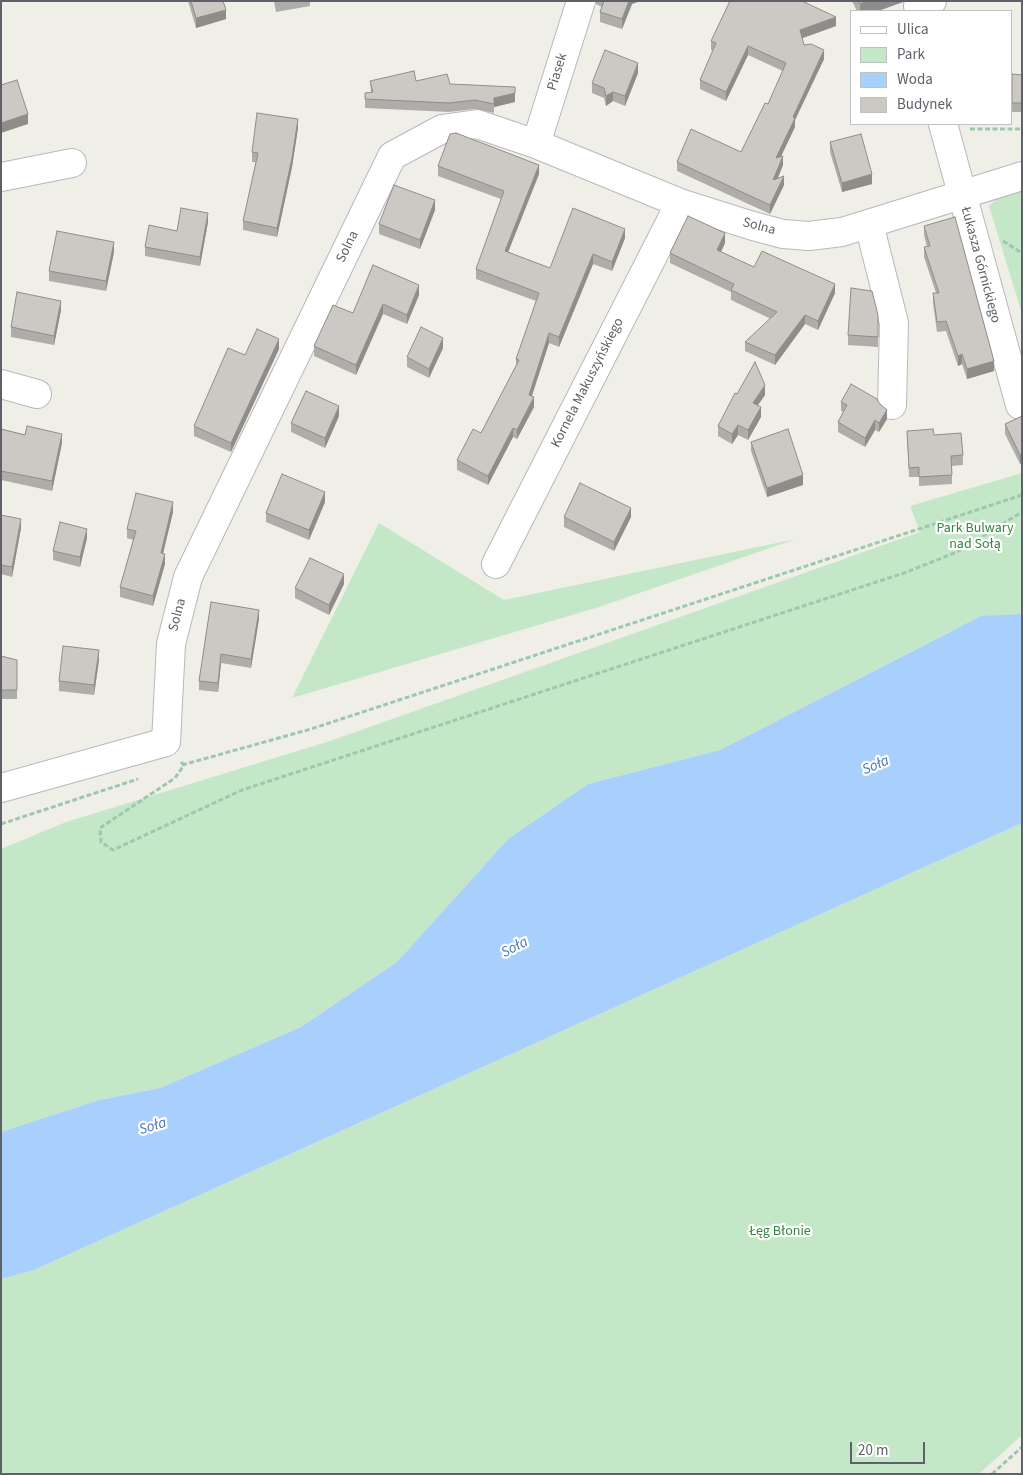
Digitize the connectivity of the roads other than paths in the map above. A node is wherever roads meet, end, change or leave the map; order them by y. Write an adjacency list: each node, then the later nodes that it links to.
1 (581, 1): 3 (street, Piasek)
2 (953, 126): 7 (street, Łukasza Górnickiego)
3 (536, 144): 8 (street, Solna); 15 (street, Solna)
4 (72, 163): 6 (street)
5 (1022, 176): 7 (street, Solna)
6 (1, 178)
7 (962, 196): 9 (street, Solna); 13 (street, Łukasza Górnickiego)
8 (680, 203): 9 (street, Solna); 14 (street, Kornela Makuszyńskiego)
9 (869, 224): 12 (street)
10 (1, 384): 11 (street)
11 (37, 394)
12 (892, 405)
13 (1020, 405)
14 (496, 564)
15 (1, 788)

